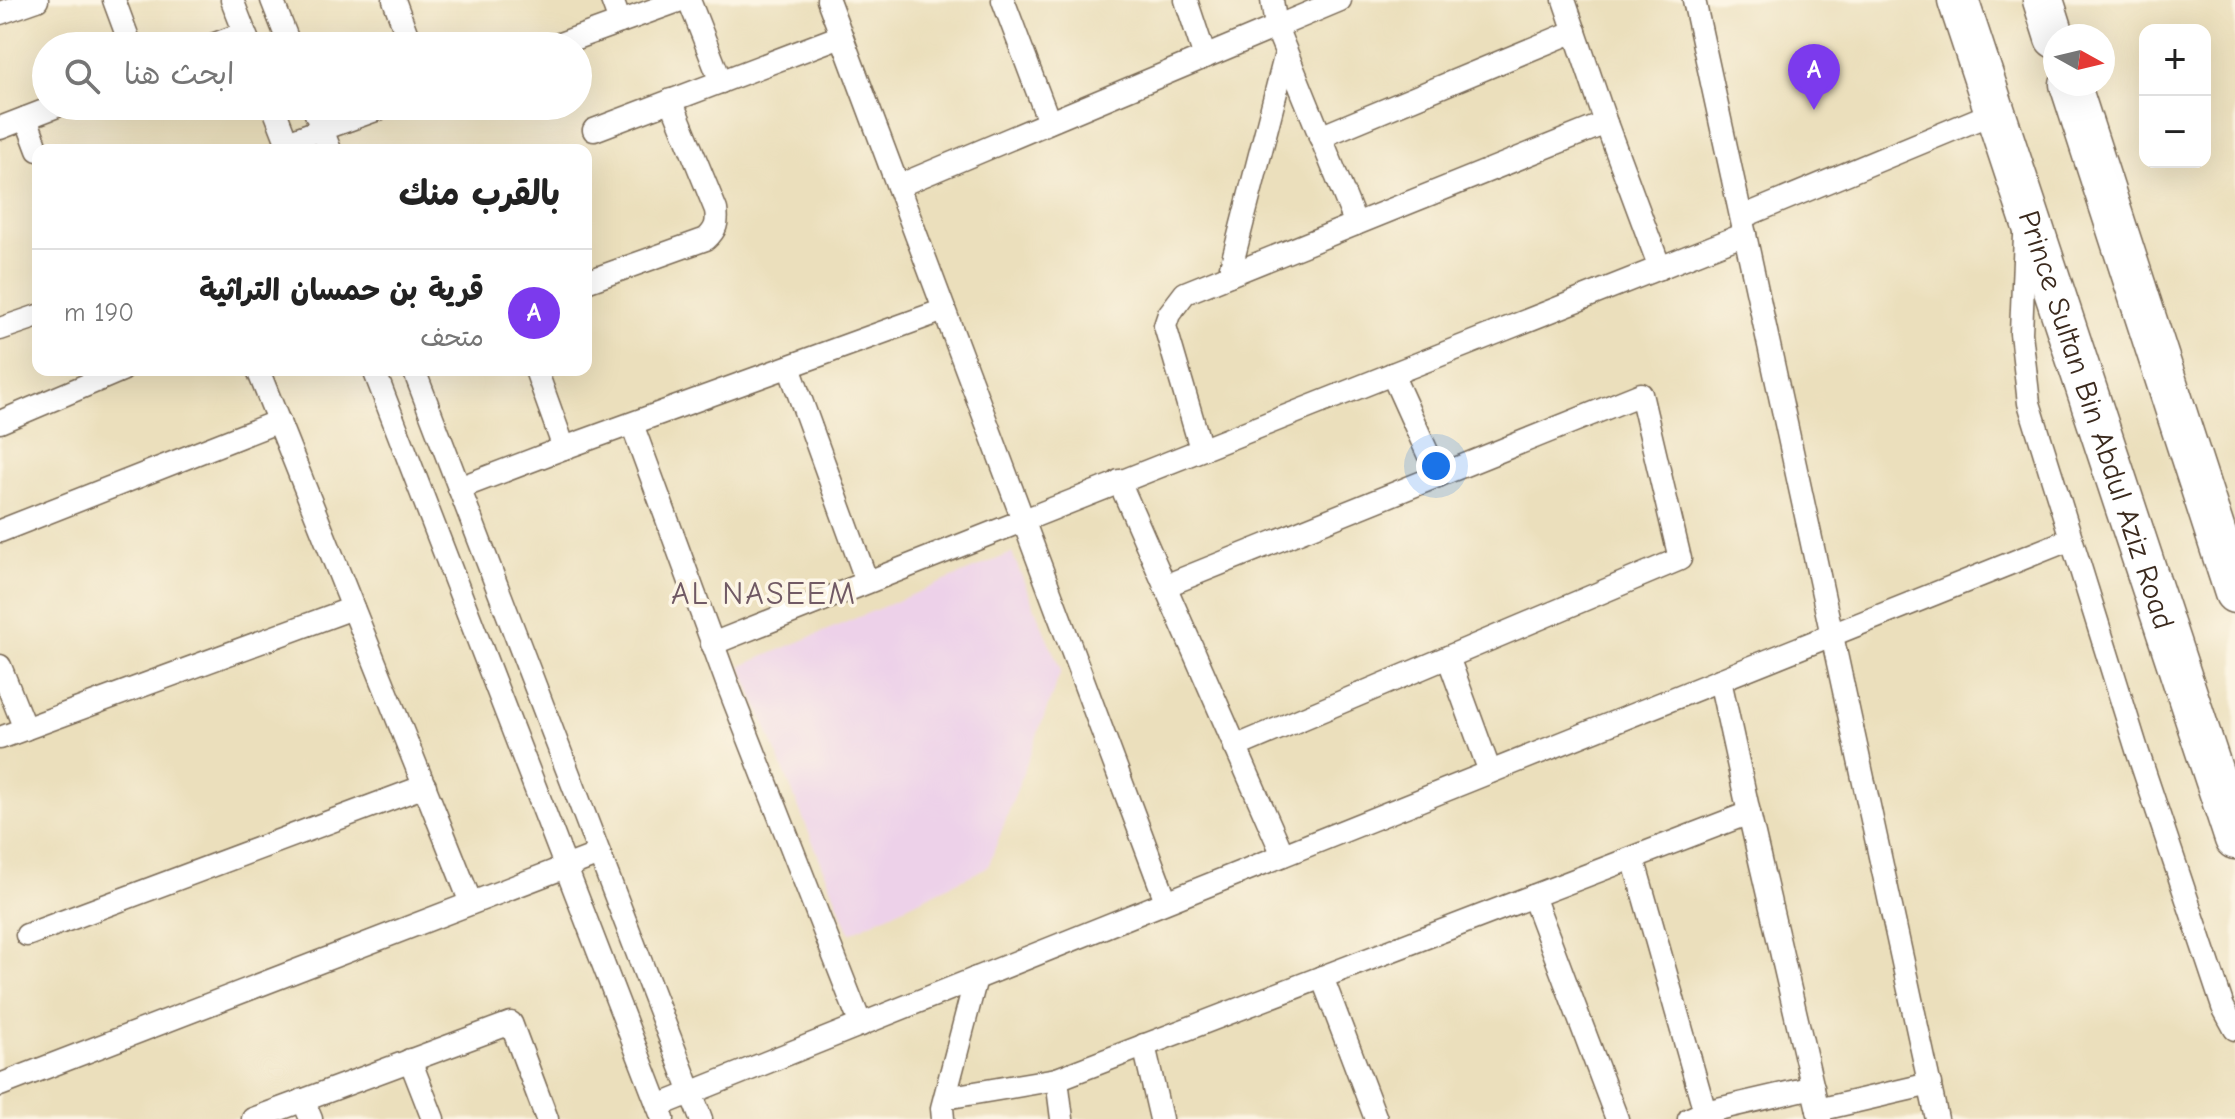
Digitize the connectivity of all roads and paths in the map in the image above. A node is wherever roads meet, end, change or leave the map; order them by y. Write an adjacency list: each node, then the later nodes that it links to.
1 (37, 0): 18 (street)
2 (114, 0): 23 (street)
3 (232, 0): 24 (street)
4 (272, 0): 25 (street)
5 (394, 0): 26 (street)
6 (612, 0): 19 (street)
7 (681, 0): 19 (street)
8 (689, 0): 31 (street)
9 (828, 0): 28 (street)
10 (1003, 0): 40 (street)
11 (1186, 0): 30 (street)
12 (1272, 0): 21 (street)
13 (1340, 0): 21 (street)
14 (1564, 0): 22 (street)
15 (1694, 0): 52 (street)
16 (1958, 0): 34 (highway, Prince Sultan Bin Abdul Aziz Road)
17 (2043, 0): 20 (highway)
18 (0, 13)
19 (620, 22): 27 (street)
20 (2051, 24)
21 (1276, 27): 29 (street); 30 (street)
22 (1575, 31): 41 (street); 44 (street)
23 (126, 32)
24 (244, 32)
25 (285, 32)
26 (406, 32)
27 (592, 32)
28 (841, 36): 31 (street); 49 (street)
29 (1286, 53): 44 (street); 54 (street)
30 (1205, 57): 40 (street)
31 (721, 82): 33 (street)
32 (2074, 96): 79 (highway)
33 (671, 100): 43 (street); 55 (street)
34 (1995, 112): 50 (highway, Prince Sultan Bin Abdul Aziz Road); 52 (street)
35 (32, 116): 36 (street)
36 (26, 118): 42 (street); 46 (street)
37 (278, 120): 47 (street)
38 (318, 120): 45 (street)
39 (362, 120): 45 (street)
40 (1049, 122): 49 (street)
41 (1606, 123): 51 (street); 53 (street)
42 (0, 128)
43 (594, 130)
44 (1320, 137): 51 (street)
45 (326, 140): 48 (street)
46 (36, 144)
47 (287, 144)
48 (301, 144)
49 (898, 186): 56 (street)
50 (2027, 207): 76 (street); 83 (highway, Prince Sultan Bin Abdul Aziz Road)
51 (1356, 224): 54 (street)
52 (1743, 226): 53 (street); 81 (street)
53 (1660, 268): 60 (street)
54 (1229, 275): 70 (street)
55 (592, 280)
56 (944, 310): 59 (street); 74 (street)
57 (32, 318): 58 (street)
58 (0, 329)
59 (789, 367): 68 (street); 77 (street)
60 (1392, 374): 70 (street); 71 (street)
61 (108, 376): 67 (street)
62 (260, 376): 66 (street)
63 (376, 376): 98 (street)
64 (416, 376): 73 (street)
65 (538, 376): 69 (street)
66 (279, 421): 75 (street); 80 (street)
67 (0, 422)
68 (632, 424): 69 (street); 82 (street)
69 (564, 448): 73 (street)
70 (1201, 449): 72 (street)
71 (1438, 476): 78 (street); 84 (street)
72 (1119, 481): 74 (street); 78 (street)
73 (459, 488): 95 (street)
74 (1023, 520): 77 (street); 100 (street)
75 (0, 531)
76 (2071, 539): 81 (street); 106 (street)
77 (867, 582): 82 (street)
78 (1165, 586): 89 (street)
79 (2234, 595)
80 (353, 608): 87 (street); 91 (street)
81 (1832, 635): 86 (street); 110 (street)
82 (712, 644): 105 (street)
83 (2172, 648): 92 (highway); 94 (highway, Prince Sultan Bin Abdul Aziz Road)
84 (1448, 657): 89 (street); 90 (street)
85 (0, 666): 87 (street)
86 (1720, 680): 90 (street); 93 (street)
87 (25, 729): 88 (street)
88 (0, 738)
89 (1235, 747): 96 (street)
90 (1490, 772): 96 (street)
91 (425, 786): 101 (street); 102 (street)
92 (2235, 802)
93 (1749, 813): 97 (street); 112 (street)
94 (2235, 839)
95 (599, 854): 98 (street); 113 (street)
96 (1283, 855): 100 (street)
97 (1633, 858): 99 (street); 118 (street)
98 (566, 867): 101 (street); 116 (street)
99 (1533, 896): 103 (street); 126 (street)
100 (1166, 901): 104 (street)
101 (471, 903): 111 (street)
102 (27, 935)
103 (1322, 977): 107 (street); 125 (street)
104 (976, 978): 105 (street); 114 (street)
105 (861, 1025): 113 (street)
106 (2235, 1029)
107 (1144, 1045): 109 (street); 124 (street)
108 (410, 1060): 115 (street); 120 (street); 121 (street)
109 (1057, 1079): 114 (street); 123 (street)
110 (1930, 1084): 117 (street); 127 (street)
111 (0, 1085)
112 (1813, 1087): 117 (street); 118 (street)
113 (691, 1093): 116 (street); 122 (street)
114 (944, 1108)
115 (307, 1110): 119 (street)
116 (660, 1113)
117 (1819, 1114)
118 (1695, 1117)
119 (253, 1119)
120 (433, 1119)
121 (547, 1119)
122 (701, 1119)
123 (1062, 1119)
124 (1161, 1119)
125 (1376, 1119)
126 (1617, 1119)
127 (1937, 1119)

